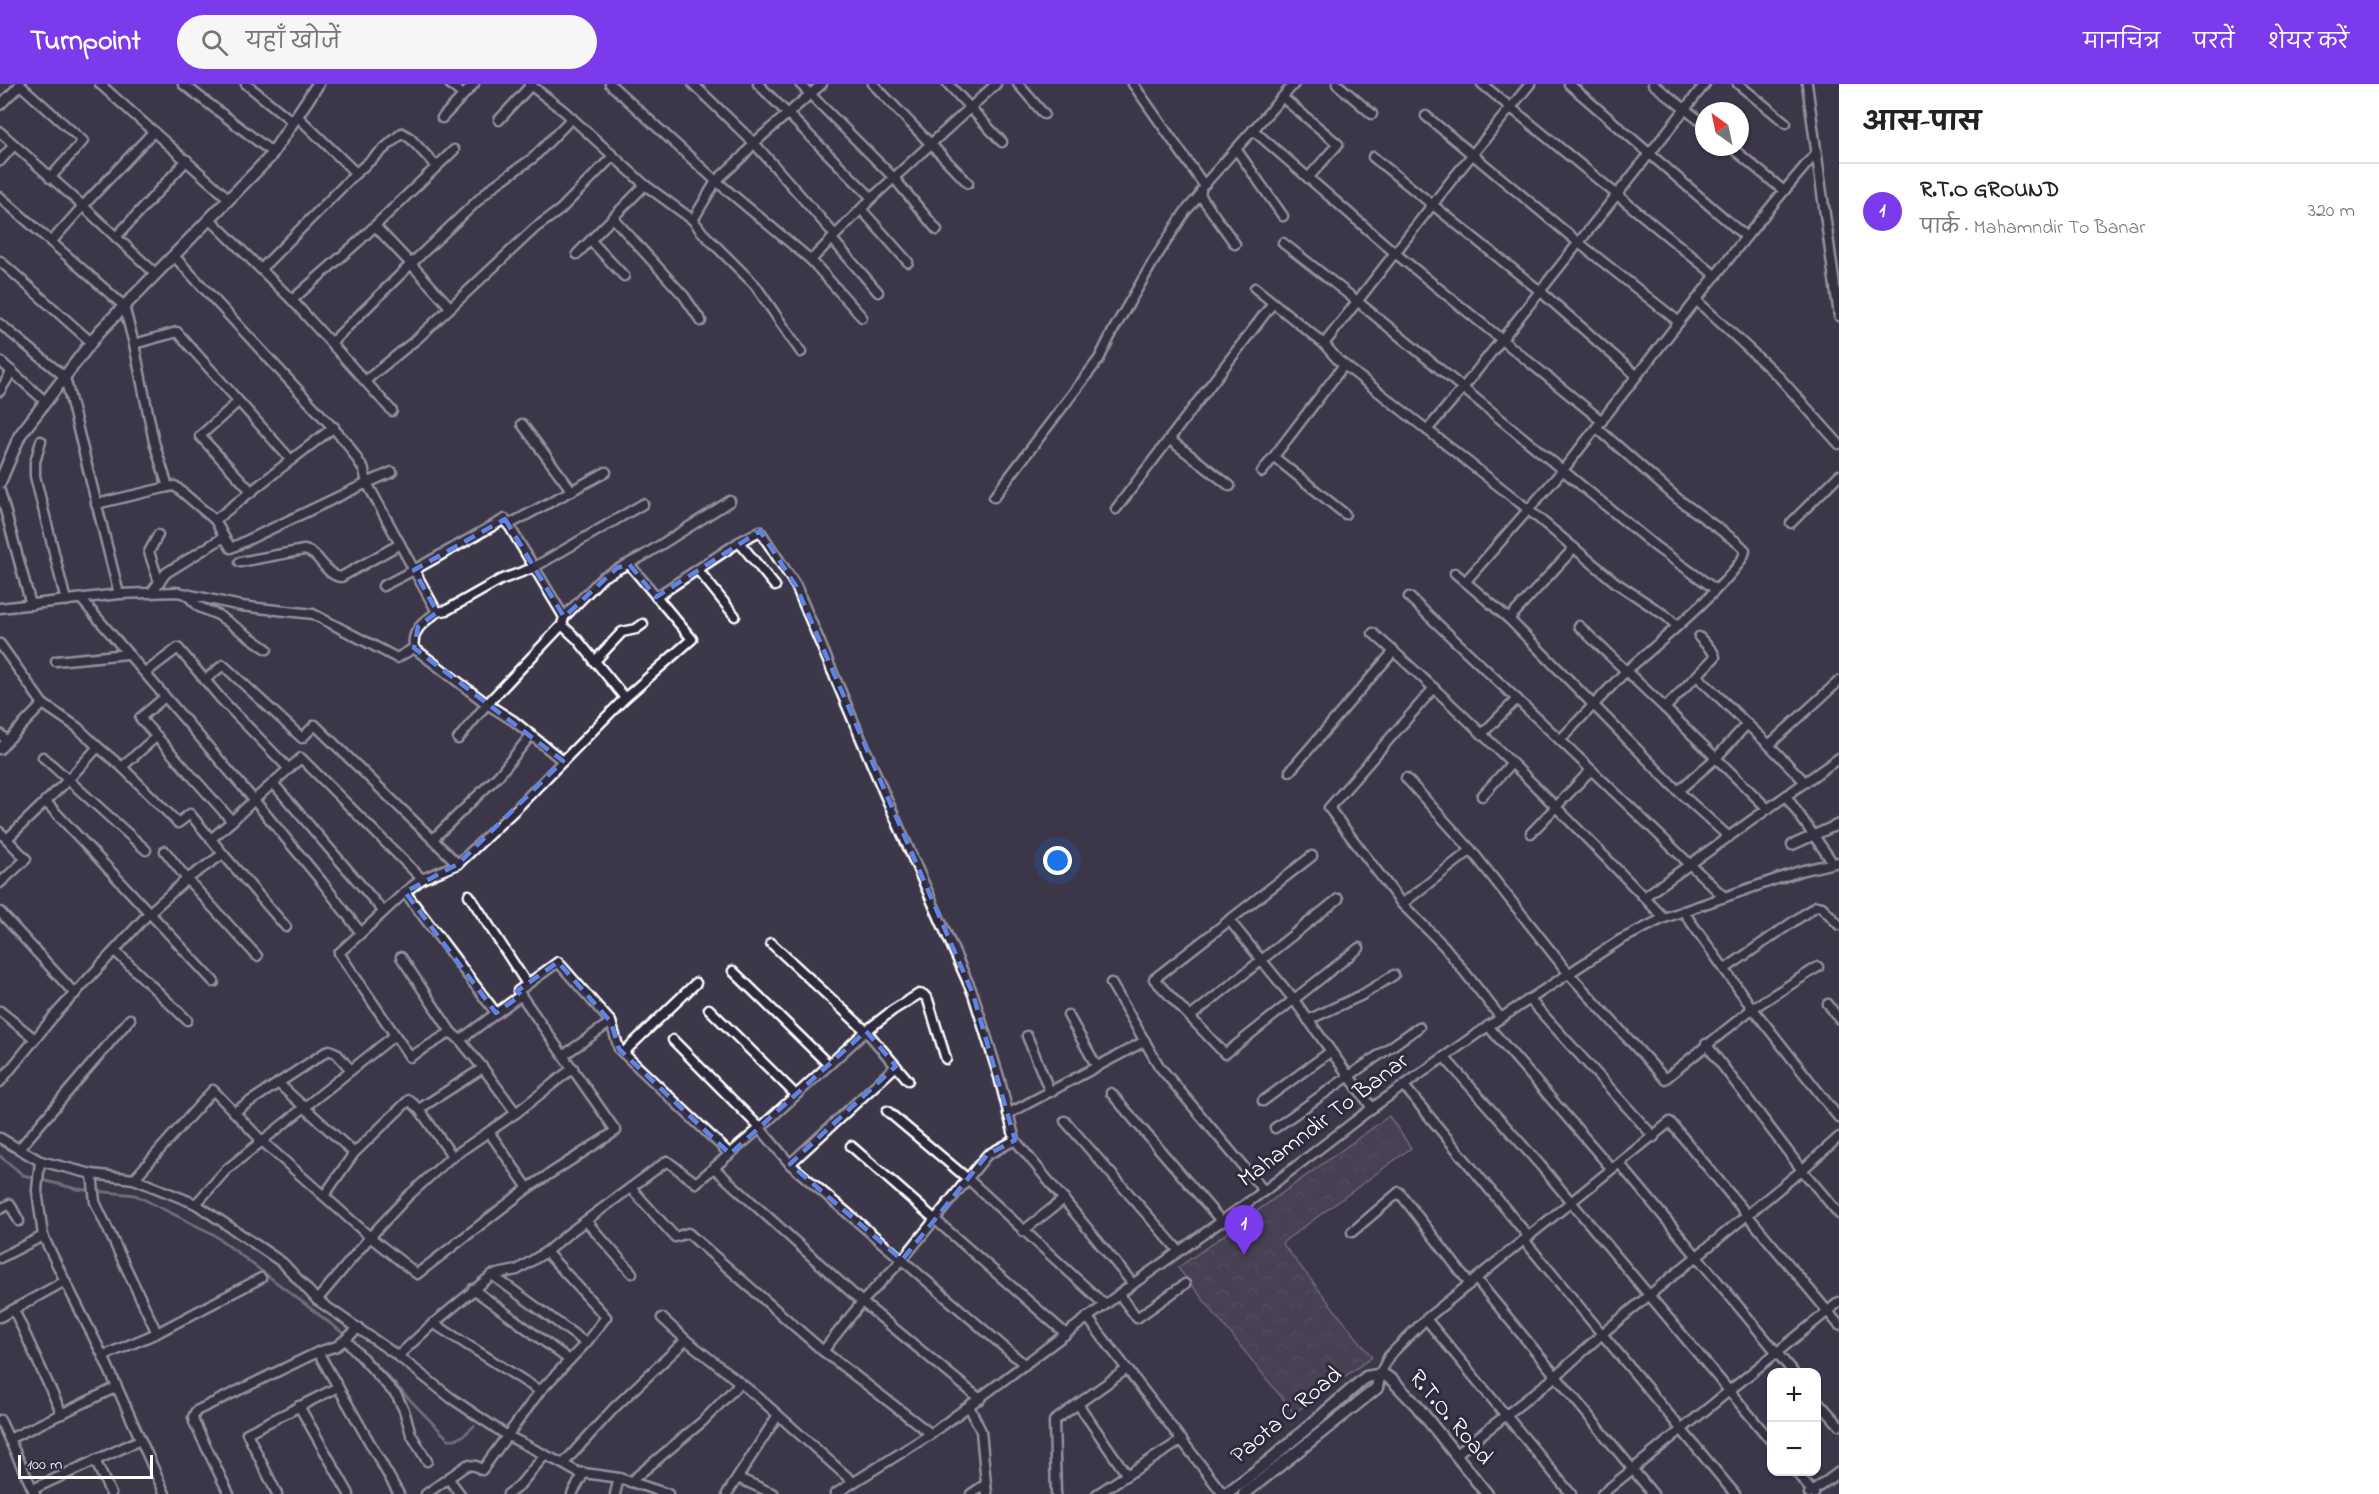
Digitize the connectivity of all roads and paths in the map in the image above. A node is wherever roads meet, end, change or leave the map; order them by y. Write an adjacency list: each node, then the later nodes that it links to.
1 (20, 84): 31 (street); 65 (street)
2 (100, 84): 46 (street)
3 (183, 84): 54 (street)
4 (246, 84): 42 (street)
5 (318, 84): 42 (street)
6 (450, 84): 28 (street)
7 (474, 84): 28 (street)
8 (531, 84): 41 (street); 43 (street)
9 (610, 84): 68 (street)
10 (693, 84): 49 (street)
11 (758, 84): 35 (street)
12 (800, 84): 29 (street)
13 (822, 84): 29 (street)
14 (873, 84): 50 (street)
15 (948, 84): 32 (street)
16 (996, 84): 32 (street)
17 (1018, 84): 36 (street)
18 (1133, 84): 71 (street)
19 (1294, 84): 30 (street)
20 (1337, 84): 37 (street)
21 (1482, 84): 33 (street)
22 (1530, 84): 33 (street)
23 (1569, 84): 55 (street)
24 (1653, 84): 34 (street)
25 (1705, 84): 34 (street)
26 (1738, 84): 44 (street)
27 (1807, 84): 56 (street)
28 (463, 95): 40 (street)
29 (809, 95): 35 (street); 66 (street)
30 (1282, 98): 45 (street); 67 (street)
31 (0, 105)
32 (971, 108): 48 (street); 50 (street)
33 (1510, 108): 57 (street); 73 (street)
34 (1685, 109): 39 (street); 55 (street)
35 (787, 114): 49 (street); 76 (street)
36 (1044, 114)
37 (1372, 114)
38 (1426, 116): 57 (street)
39 (1695, 117)
40 (441, 118)
41 (572, 118): 58 (street); 101 (street)
42 (295, 119): 54 (street); 64 (street)
43 (500, 120)
44 (1786, 123)
45 (1253, 130): 52 (street); 67 (street)
46 (154, 131): 61 (street); 79 (street)
47 (0, 132): 51 (street)
48 (1002, 142)
49 (754, 143): 68 (street); 88 (street)
50 (931, 144): 66 (street); 69 (street)
51 (14, 145): 62 (street); 65 (street)
52 (1236, 149): 71 (street); 81 (street)
53 (454, 150): 63 (street)
54 (273, 153): 77 (street)
55 (1650, 153): 73 (street); 89 (street)
56 (1816, 153): 72 (street); 116 (street)
57 (1473, 154): 78 (street); 93 (street)
58 (613, 156): 70 (street); 114 (street)
59 (1742, 156): 72 (street)
60 (1373, 157): 78 (street)
61 (187, 160): 77 (street); 87 (street)
62 (0, 161)
63 (437, 167): 64 (street); 85 (street)
64 (356, 173): 102 (street)
65 (50, 178): 79 (street)
66 (894, 178): 76 (street); 86 (street)
67 (1308, 178): 95 (street)
68 (716, 181): 84 (street); 98 (street)
69 (968, 183)
70 (645, 185): 83 (street); 84 (street)
71 (1204, 185): 74 (street)
72 (1784, 191): 89 (street)
73 (1618, 194): 93 (street); 105 (street)
74 (1200, 195): 94 (street); 158 (street)
75 (0, 197): 91 (street)
76 (872, 198): 80 (street)
77 (229, 199): 82 (street)
78 (1433, 203): 95 (street); 107 (street)
79 (83, 206): 87 (street); 91 (street)
80 (861, 209): 88 (street); 100 (street)
81 (1283, 216)
82 (210, 219): 97 (street); 102 (street)
83 (614, 219): 90 (street); 117 (street)
84 (693, 220): 125 (street)
85 (375, 226): 101 (street); 109 (street)
86 (937, 230)
87 (116, 237): 103 (street)
88 (833, 237): 98 (street); 108 (street)
89 (1746, 237): 105 (street)
90 (591, 241): 96 (street); 104 (street)
91 (51, 242): 113 (street)
92 (1283, 243): 111 (street)
93 (1578, 243): 107 (street); 118 (street)
94 (1235, 244)
95 (1395, 253): 111 (street); 120 (street)
96 (577, 254)
97 (174, 256): 103 (street); 139 (street)
98 (811, 260): 115 (street)
99 (0, 261): 121 (street)
100 (908, 262)
101 (411, 264): 114 (street); 122 (street)
102 (261, 269): 109 (street)
103 (156, 274): 113 (street)
104 (624, 276)
105 (1716, 276): 110 (street)
106 (1255, 288): 112 (street)
107 (1540, 291): 120 (street); 129 (street)
108 (878, 292)
109 (292, 300): 122 (street)
110 (1696, 300): 118 (street); 143 (street)
111 (1357, 301): 124 (street); 132 (street)
112 (1273, 303): 124 (street); 141 (street)
113 (124, 306): 121 (street); 123 (street)
114 (450, 307): 131 (street)
115 (862, 316)
116 (1839, 316)
117 (701, 321)
118 (1679, 322): 129 (street)
119 (0, 324): 130 (street)
120 (1501, 339): 132 (street); 138 (street)
121 (91, 342): 130 (street)
122 (331, 343): 131 (street)
123 (134, 344): 135 (street); 154 (street)
124 (1324, 344): 127 (street)
125 (801, 352)
126 (0, 361): 128 (street)
127 (1344, 365): 140 (street); 144 (street)
128 (12, 371): 133 (street); 134 (street)
129 (1637, 376): 138 (street)
130 (65, 377): 134 (street); 160 (street)
131 (365, 381): 136 (street)
132 (1464, 388): 140 (street); 146 (street)
133 (0, 391)
134 (46, 402): 151 (street)
135 (238, 402): 145 (street); 157 (street)
136 (392, 411)
137 (522, 424): 156 (street)
138 (1599, 424): 146 (street); 183 (street)
139 (334, 427): 145 (street); 152 (street)
140 (1427, 430): 163 (street)
141 (1169, 439): 153 (street); 162 (street)
142 (41, 441): 190 (street)
143 (1839, 444)
144 (1274, 457): 149 (street); 164 (street)
145 (291, 460): 157 (street)
146 (1563, 470): 163 (street); 183 (street)
147 (392, 472): 152 (street)
148 (606, 472): 156 (street)
149 (1262, 472)
150 (1839, 475): 166 (street)
151 (0, 482)
152 (367, 483): 169 (street); 171 (street)
153 (1230, 486)
154 (168, 488): 160 (street); 165 (street)
155 (0, 491): 191 (street)
156 (572, 491): 167 (street)
157 (252, 492): 165 (street)
158 (994, 497)
159 (730, 501): 174 (street)
160 (96, 504): 185 (street)
161 (643, 504): 175 (street)
162 (1116, 509)
163 (1527, 511): 172 (street); 180 (street)
164 (1345, 514)
165 (216, 520): 169 (street)
166 (1791, 524)
167 (508, 525): 175 (street); 176 (street)
168 (158, 535): 179 (street)
169 (224, 537): 179 (street)
170 (739, 542): 177 (street); 182 (street); 358 (street)
171 (400, 544): 173 (street); 176 (street)
172 (1574, 548): 195 (street); 199 (street)
173 (240, 562)
174 (629, 564): 187 (street); 196 (street)
175 (533, 568): 193 (street); 196 (street)
176 (414, 570): 181 (street); 193 (street)
177 (698, 570): 187 (street); 194 (street)
178 (1455, 573): 180 (street)
179 (159, 582): 184 (street)
180 (1465, 582): 195 (street)
181 (383, 586)
182 (774, 586)
183 (1715, 589): 199 (street)
184 (151, 593): 185 (street); 186 (street)
185 (119, 594): 189 (street)
186 (185, 594): 203 (street); 204 (street)
187 (656, 597): 216 (street)
188 (1408, 597): 217 (street)
189 (81, 599): 190 (street); 206 (street)
190 (66, 601): 191 (street)
191 (31, 605): 192 (street)
192 (0, 608)
193 (437, 612): 203 (street)
194 (735, 616)
195 (1509, 619): 220 (street)
196 (563, 621): 208 (street); 219 (street)
197 (643, 624): 208 (street)
198 (1579, 626): 209 (street)
199 (1677, 627): 209 (street)
200 (1373, 633): 205 (street)
201 (1699, 637): 211 (street)
202 (0, 644): 218 (street)
203 (414, 648): 219 (street)
204 (267, 650)
205 (1394, 651): 214 (street); 241 (street)
206 (128, 654): 207 (street); 210 (street)
207 (56, 661)
208 (594, 662): 216 (street)
209 (1626, 671): 220 (street); 221 (street)
210 (145, 673): 212 (street); 215 (street)
211 (1697, 676): 221 (street); 222 (street)
212 (205, 680): 239 (street); 261 (street)
213 (1838, 685): 230 (street)
214 (1434, 688): 225 (street); 279 (street)
215 (165, 697): 226 (street); 249 (street)
216 (625, 698): 236 (street)
217 (1516, 699): 225 (street); 228 (street)
218 (43, 704): 229 (street); 231 (street)
219 (487, 704): 224 (street); 227 (street)
220 (1595, 704): 228 (street); 246 (street)
221 (1665, 708): 234 (street)
222 (1747, 724): 230 (street); 234 (street)
223 (0, 734): 229 (street)
224 (531, 735): 236 (street); 261 (street)
225 (1482, 735): 237 (street)
226 (157, 736): 238 (street); 253 (street)
227 (459, 739)
228 (1560, 740): 240 (street)
229 (7, 741): 232 (street)
230 (1769, 745): 244 (street)
231 (98, 747): 238 (street); 243 (street)
232 (0, 749)
233 (43, 757): 243 (street)
234 (1716, 758): 246 (street); 252 (street)
235 (1839, 758): 244 (street)
236 (563, 761): 269 (street)
237 (1511, 764): 247 (street); 251 (street)
238 (122, 767): 260 (street)
239 (289, 769): 245 (street); 272 (street)
240 (1591, 770): 251 (street); 270 (street)
241 (1290, 771)
242 (1406, 778): 265 (street)
243 (69, 779): 250 (street); 263 (street)
244 (1805, 782): 248 (street)
245 (273, 783): 249 (street); 280 (street)
246 (1678, 791): 258 (street)
247 (1482, 796)
248 (1786, 796): 252 (street); 257 (street)
249 (254, 800): 253 (street); 288 (street)
250 (45, 801): 259 (street); 283 (street)
251 (1556, 808): 256 (street); 276 (street)
252 (1768, 809): 258 (street)
253 (232, 821): 260 (street)
254 (1839, 824): 257 (street)
255 (0, 832): 259 (street)
256 (1532, 833)
257 (1814, 836): 262 (street); 268 (street)
258 (1729, 837): 270 (street)
259 (7, 839): 273 (street)
260 (211, 839): 266 (street)
261 (433, 839): 269 (street)
262 (1792, 845)
263 (146, 850)
264 (165, 850): 271 (street)
265 (1471, 850): 279 (street); 298 (street)
266 (223, 854): 271 (street); 287 (street)
267 (1312, 856): 285 (street)
268 (1836, 862): 277 (street, Mahamndir To Banar)
269 (458, 864): 272 (street)
270 (1689, 865): 276 (street); 277 (street)
271 (187, 879): 283 (street); 292 (street)
272 (422, 879): 274 (street)
273 (0, 883)
274 (405, 892): 280 (street); 312 (street)
275 (469, 895): 303 (street)
276 (1644, 897): 284 (street)
277 (1724, 897): 281 (street, Mahamndir To Banar)
278 (1338, 899): 294 (street)
279 (1402, 904): 315 (street)
280 (383, 911): 288 (street)
281 (1683, 911): 284 (street, Mahamndir To Banar); 296 (street)
282 (0, 912): 304 (street)
283 (150, 912): 291 (street); 300 (street)
284 (1664, 918): 298 (street, Mahamndir To Banar)
285 (1229, 920): 294 (street); 314 (street)
286 (1839, 925): 296 (street)
287 (286, 927)
288 (361, 933): 325 (street)
289 (771, 943): 323 (street)
290 (1359, 948): 307 (street)
291 (115, 951): 304 (street); 318 (street)
292 (257, 956)
293 (401, 957): 324 (street)
294 (1262, 961): 307 (street); 314 (street)
295 (1818, 967): 309 (street)
296 (1725, 969): 309 (street)
297 (733, 971): 337 (street)
298 (1569, 974): 306 (street, Mahamndir To Banar); 331 (street)
299 (1394, 975): 319 (street)
300 (214, 982)
301 (696, 983): 333 (street)
302 (1111, 983): 330 (street)
303 (527, 984): 305 (street); 320 (street)
304 (75, 994): 327 (street)
305 (521, 995): 312 (street); 334 (street)
306 (1529, 999): 315 (street, Mahamndir To Banar); 364 (street)
307 (1294, 1000): 314 (street); 319 (street)
308 (1828, 1004): 317 (street)
309 (1753, 1008): 331 (street); 359 (street)
310 (709, 1010): 350 (street)
311 (0, 1011): 327 (street)
312 (496, 1013): 328 (street)
313 (1068, 1015): 339 (street)
314 (1190, 1017)
315 (1501, 1018): 321 (street, Mahamndir To Banar)
316 (130, 1019): 370 (street)
317 (1839, 1019)
318 (187, 1020)
319 (1308, 1020): 332 (street)
320 (611, 1022): 333 (street); 334 (street)
321 (1488, 1026): 335 (street, Mahamndir To Banar); 378 (street)
322 (1419, 1027): 343 (street)
323 (866, 1031): 336 (street); 337 (street); 338 (street)
324 (452, 1032): 325 (street); 328 (street)
325 (395, 1035): 342 (street)
326 (1027, 1036): 348 (street)
327 (35, 1039): 345 (street)
328 (460, 1040): 340 (street)
329 (673, 1040): 361 (street)
330 (1144, 1041): 339 (street); 385 (street)
331 (1706, 1044): 379 (street)
332 (1330, 1052): 343 (street); 351 (street)
333 (623, 1053): 372 (street)
334 (564, 1055): 341 (street)
335 (1444, 1057): 347 (street, Mahamndir To Banar); 388 (street)
336 (946, 1059)
337 (829, 1065): 350 (street)
338 (896, 1066): 344 (street); 375 (street)
339 (1097, 1066): 348 (street)
340 (483, 1068): 354 (street); 357 (street)
341 (573, 1068): 357 (street); 383 (street)
342 (351, 1070): 346 (street); 352 (street)
343 (1349, 1077): 353 (street); 362 (street)
344 (908, 1080)
345 (0, 1082)
346 (278, 1083): 352 (street); 356 (street)
347 (1404, 1086): 353 (street, Mahamndir To Banar); 401 (street)
348 (1050, 1092): 358 (street)
349 (1111, 1094): 396 (street)
350 (796, 1095): 361 (street)
351 (1263, 1101)
352 (304, 1108): 368 (street); 371 (street)
353 (1372, 1108): 385 (street, Mahamndir To Banar)
354 (419, 1109): 371 (street); 373 (street)
355 (887, 1111): 382 (street)
356 (234, 1112): 368 (street); 381 (street)
357 (516, 1113): 363 (street)
358 (1008, 1114): 367 (street)
359 (1839, 1118)
360 (1065, 1121): 402 (street)
361 (760, 1128): 372 (street); 375 (street)
362 (1275, 1128)
363 (489, 1132): 373 (street); 383 (street)
364 (1654, 1137): 376 (street); 392 (street)
365 (1839, 1137): 379 (street)
366 (0, 1138): 370 (street)
367 (1015, 1140): 382 (street); 387 (street)
368 (262, 1141): 386 (street); 389 (street)
369 (851, 1146): 393 (street)
370 (19, 1149): 374 (street)
371 (354, 1153): 386 (street)
372 (730, 1154): 377 (street)
373 (453, 1157): 400 (street)
374 (40, 1161): 380 (street); 399 (street)
375 (790, 1164): 406 (street)
376 (1620, 1164): 378 (street); 404 (street)
377 (714, 1168): 384 (street); 418 (street)
378 (1611, 1168): 388 (street)
379 (1802, 1170): 391 (street); 392 (street)
380 (92, 1174): 381 (street); 430 (street)
381 (134, 1179): 389 (street)
382 (968, 1179): 393 (street); 397 (street)
383 (528, 1188): 400 (street)
384 (632, 1188): 395 (street); 436 (street)
385 (1264, 1191): 396 (street, Mahamndir To Banar)
386 (324, 1196): 400 (street)
387 (1064, 1198): 397 (street); 412 (street)
388 (1571, 1202): 401 (street); 416 (street)
389 (196, 1204): 417 (street)
390 (0, 1209): 394 (street)
391 (1839, 1214)
392 (1748, 1216): 404 (street); 422 (street)
393 (935, 1219): 406 (street); 432 (street)
394 (19, 1221)
395 (586, 1221): 403 (street); 407 (street)
396 (1222, 1222): 402 (street, Mahamndir To Banar)
397 (1023, 1231): 420 (street)
398 (1352, 1232): 411 (street)
399 (43, 1236): 405 (street); 410 (street)
400 (370, 1237): 417 (street)
401 (1527, 1238): 411 (street); 431 (street)
402 (1179, 1251): 412 (street, Mahamndir To Banar)
403 (546, 1252): 408 (street); 435 (street)
404 (1697, 1257): 416 (street); 438 (street)
405 (0, 1258)
406 (902, 1260): 418 (street); 442 (street)
407 (632, 1273)
408 (492, 1275): 414 (street); 435 (street)
409 (261, 1278): 430 (street)
410 (65, 1281): 421 (street); 439 (street)
411 (1473, 1281): 426 (street); 446 (street)
412 (1133, 1284): 415 (street, Mahamndir To Banar)
413 (1185, 1284): 415 (street)
414 (473, 1289): 427 (street); 441 (street)
415 (1119, 1294): 420 (street, Mahamndir To Banar)
416 (1650, 1295): 431 (street); 451 (street)
417 (318, 1300): 429 (street)
418 (862, 1302): 436 (street); 452 (street)
419 (1839, 1302): 422 (street)
420 (1105, 1305): 424 (street, Mahamndir To Banar)
421 (14, 1310): 423 (street); 457 (street)
422 (1828, 1312): 428 (street); 438 (street)
423 (0, 1317)
424 (1087, 1317): 432 (street, Mahamndir To Banar); 444 (street)
425 (662, 1318): 434 (street)
426 (1426, 1319): 445 (street); 459 (street)
427 (433, 1323): 440 (street); 450 (street)
428 (1839, 1325)
429 (359, 1328): 433 (street); 440 (street)
430 (157, 1333): 439 (street)
431 (1603, 1333): 446 (street); 462 (street)
432 (1066, 1334): 442 (street, Mahamndir To Banar)
433 (346, 1340): 437 (street); 472 (street)
434 (686, 1340): 447 (street); 473 (street)
435 (586, 1343): 441 (street)
436 (823, 1351): 463 (street)
437 (318, 1352): 449 (street); 489 (street)
438 (1777, 1354): 443 (street); 451 (street)
439 (103, 1356): 448 (street)
440 (398, 1356): 464 (street)
441 (568, 1359): 450 (street)
442 (1025, 1365): 452 (street, Mahamndir To Banar)
443 (1789, 1368)
444 (1127, 1370): 453 (street); 468 (street)
445 (1381, 1375): 470 (street, R.T.O. Road); 505 (street, Paota C Road); 506 (street)
446 (1555, 1377): 459 (street); 474 (street)
447 (740, 1383): 458 (street); 482 (street)
448 (117, 1387): 457 (street); 467 (street)
449 (338, 1387): 455 (street); 492 (street)
450 (540, 1391): 464 (street)
451 (1729, 1391): 462 (street); 465 (street)
452 (980, 1399): 456 (street, Mahamndir To Banar)
453 (1078, 1404): 477 (street); 503 (street)
454 (1821, 1405): 461 (street)
455 (299, 1406): 490 (street); 491 (street)
456 (969, 1406): 463 (street, Mahamndir To Banar); 484 (street)
457 (62, 1414): 466 (street)
458 (778, 1415): 481 (street); 483 (street)
459 (1506, 1415): 470 (street); 508 (street)
460 (0, 1420): 466 (street)
461 (1839, 1425)
462 (1680, 1429): 474 (street); 511 (street)
463 (930, 1434): 483 (street, Mahamndir To Banar)
464 (506, 1435): 469 (street); 479 (street)
465 (1767, 1436)
466 (9, 1439): 485 (street)
467 (140, 1440): 471 (street); 488 (street)
468 (1182, 1440): 477 (street); 505 (street)
469 (545, 1455): 473 (street); 495 (street)
470 (1455, 1455): 507 (street, R.T.O. Road)
471 (95, 1460): 485 (street); 487 (street)
472 (427, 1461)
473 (563, 1464): 476 (street)
474 (1631, 1470): 509 (street); 510 (street)
475 (1839, 1472): 486 (street)
476 (584, 1473): 480 (street); 496 (street)
477 (1128, 1475): 504 (street)
478 (1799, 1476): 486 (street)
479 (448, 1478): 493 (street); 494 (street)
480 (620, 1478): 482 (street); 497 (street)
481 (738, 1478): 499 (street); 500 (street)
482 (630, 1482): 498 (street)
483 (853, 1482): 501 (street, Mahamndir To Banar)
484 (986, 1489): 502 (street)
485 (34, 1491)
486 (1812, 1493)
487 (111, 1494)
488 (165, 1494)
489 (228, 1494)
490 (276, 1494)
491 (349, 1494)
492 (399, 1494)
493 (426, 1494)
494 (460, 1494)
495 (508, 1494)
496 (572, 1494)
497 (615, 1494)
498 (668, 1494)
499 (727, 1494)
500 (774, 1494)
501 (835, 1494)
502 (971, 1494)
503 (1056, 1494)
504 (1097, 1494)
505 (1224, 1494)
506 (1244, 1494)
507 (1487, 1494)
508 (1571, 1494)
509 (1602, 1494)
510 (1653, 1494)
511 (1735, 1494)

